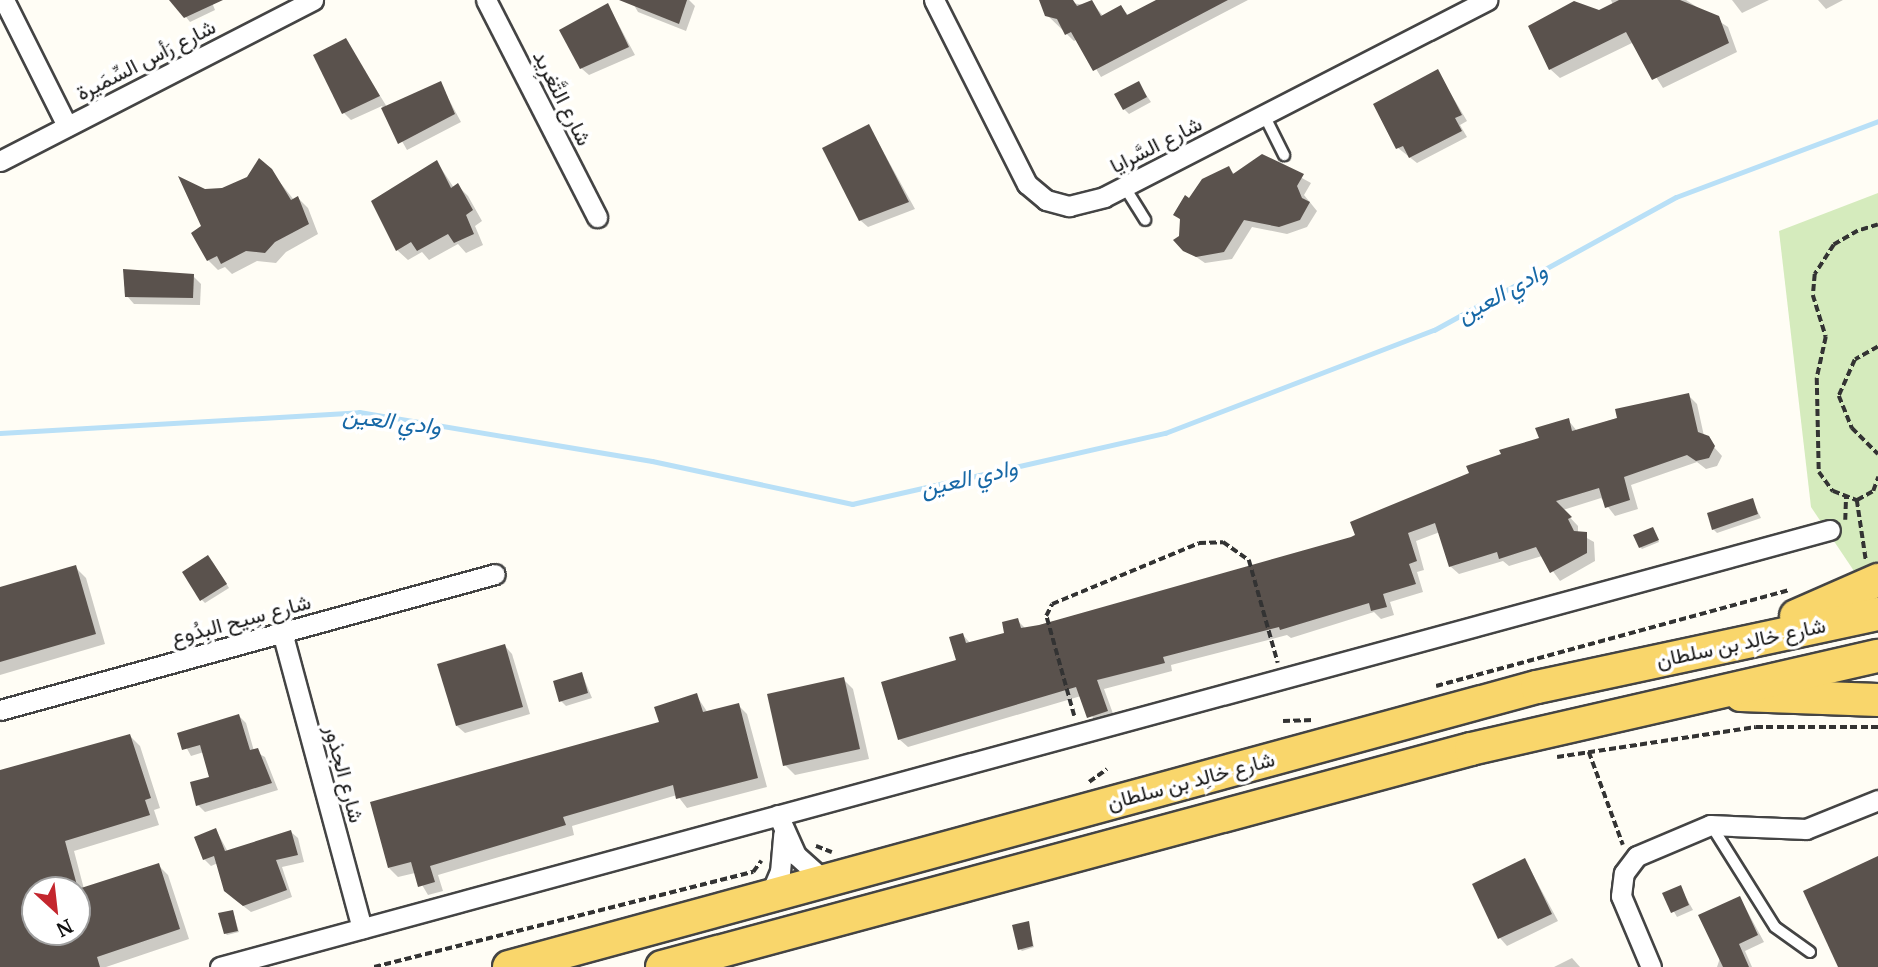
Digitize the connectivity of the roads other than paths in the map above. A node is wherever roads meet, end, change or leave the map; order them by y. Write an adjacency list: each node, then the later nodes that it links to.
1 (4, 0): 8 (street)
2 (313, 0): 8 (street, شارع رَأس السِّمَيرة)
3 (486, 0): 12 (street, شارع التَّغرِيد)
4 (934, 0): 11 (street, شارع السَّرايا)
5 (1487, 0): 6 (street, شارع السَّرايا)
6 (1453, 8): 7 (street, شارع السَّرايا)
7 (1264, 115): 9 (lane); 11 (street, شارع السَّرايا)
8 (67, 126): 10 (street, شارع رَأس السِّمَيرة)
9 (1284, 155)
10 (0, 161)
11 (1124, 186): 13 (lane)
12 (597, 217)
13 (1145, 220)
14 (1830, 530): 25 (street)
15 (1867, 571): 19 (main road)
16 (495, 574): 18 (street, شارع سِيح البِدُوع)
17 (1878, 614): 19 (main road, شارع خالِد بن سلطان)
18 (282, 632): 23 (street, شارع سِيح البِدُوع); 29 (street, شارع الجذور)
19 (1717, 647): 27 (main road, شارع خالِد بن سلطان)
20 (1878, 656): 21 (main road, شارع خالِد بن سلطان)
21 (1716, 690): 22 (main road); 33 (main road, شارع خالِد بن سلطان)
22 (1878, 700)
23 (0, 710)
24 (1878, 800): 26 (street)
25 (780, 824): 27 (street); 28 (street); 29 (street)
26 (1710, 825): 30 (lane); 34 (street)
27 (824, 880): 28 (main road, شارع خالِد بن سلطان)
28 (770, 895): 32 (main road, شارع خالِد بن سلطان)
29 (362, 928): 31 (street)
30 (1810, 952)
31 (220, 967)
32 (509, 967)
33 (662, 967)
34 (1651, 967)

